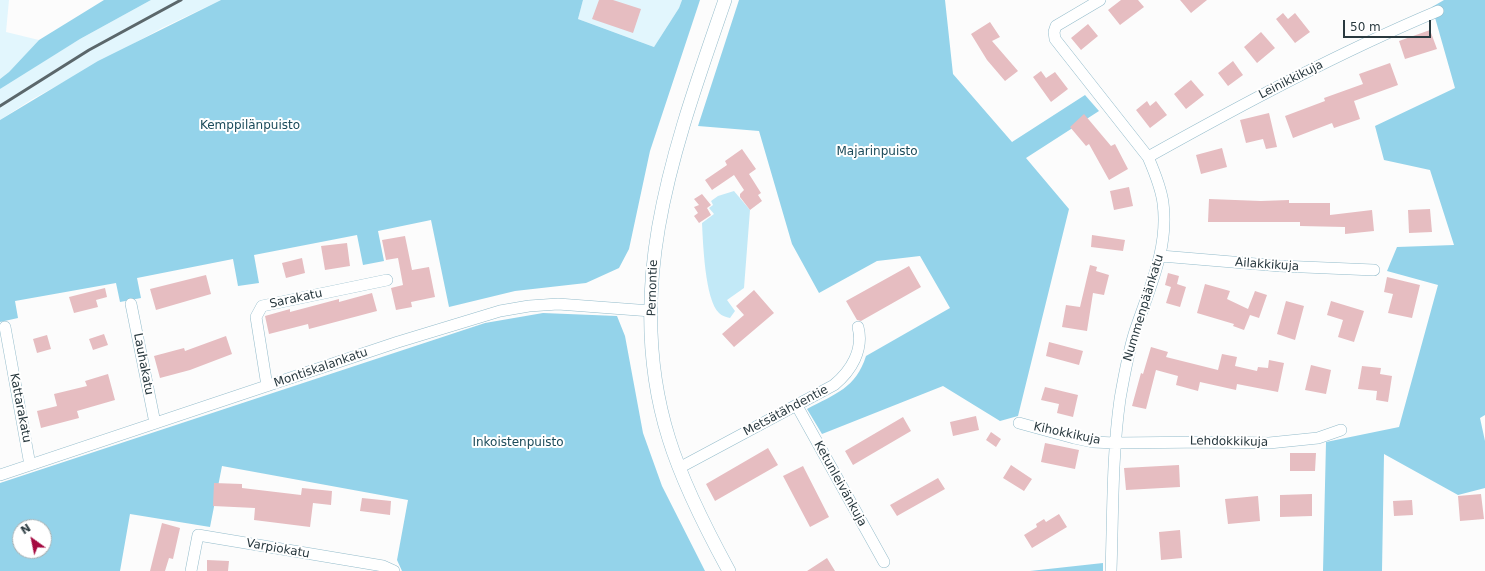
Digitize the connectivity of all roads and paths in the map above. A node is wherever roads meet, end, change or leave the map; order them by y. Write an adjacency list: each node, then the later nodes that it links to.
1 (725, 0): 9 (street, Pernontie)
2 (1100, 0): 4 (street, Nummenpäänkatu)
3 (1438, 11): 4 (street, Leinikkikuja)
4 (1148, 157): 5 (street, Nummenpäänkatu)
5 (1161, 256): 6 (street, Ailakkikuja); 17 (street, Nummenpäänkatu)
6 (1374, 270)
7 (387, 280): 12 (street, Sarakatu)
8 (131, 304): 14 (street, Lauhakatu)
9 (651, 311): 12 (street, Montiskalankatu); 19 (street, Pernontie)
10 (5, 327): 18 (street, Kattarakatu)
11 (858, 327): 13 (street, Metsätähdentie)
12 (267, 386): 14 (street, Montiskalankatu)
13 (797, 406): 19 (street, Metsätähdentie); 21 (street, Ketunleivänkuja)
14 (155, 423): 18 (street, Montiskalankatu)
15 (1018, 423): 17 (street, Kihokkikuja)
16 (1341, 430): 17 (street, Lehdokkikuja)
17 (1115, 443): 25 (street, Nummenpäänkatu)
18 (30, 465): 20 (street, Montiskalankatu)
19 (680, 468): 24 (street, Pernontie)
20 (0, 475)
21 (884, 562)
22 (191, 571): 23 (street, Varpiokatu)
23 (394, 571)
24 (729, 571)
25 (1111, 571)

